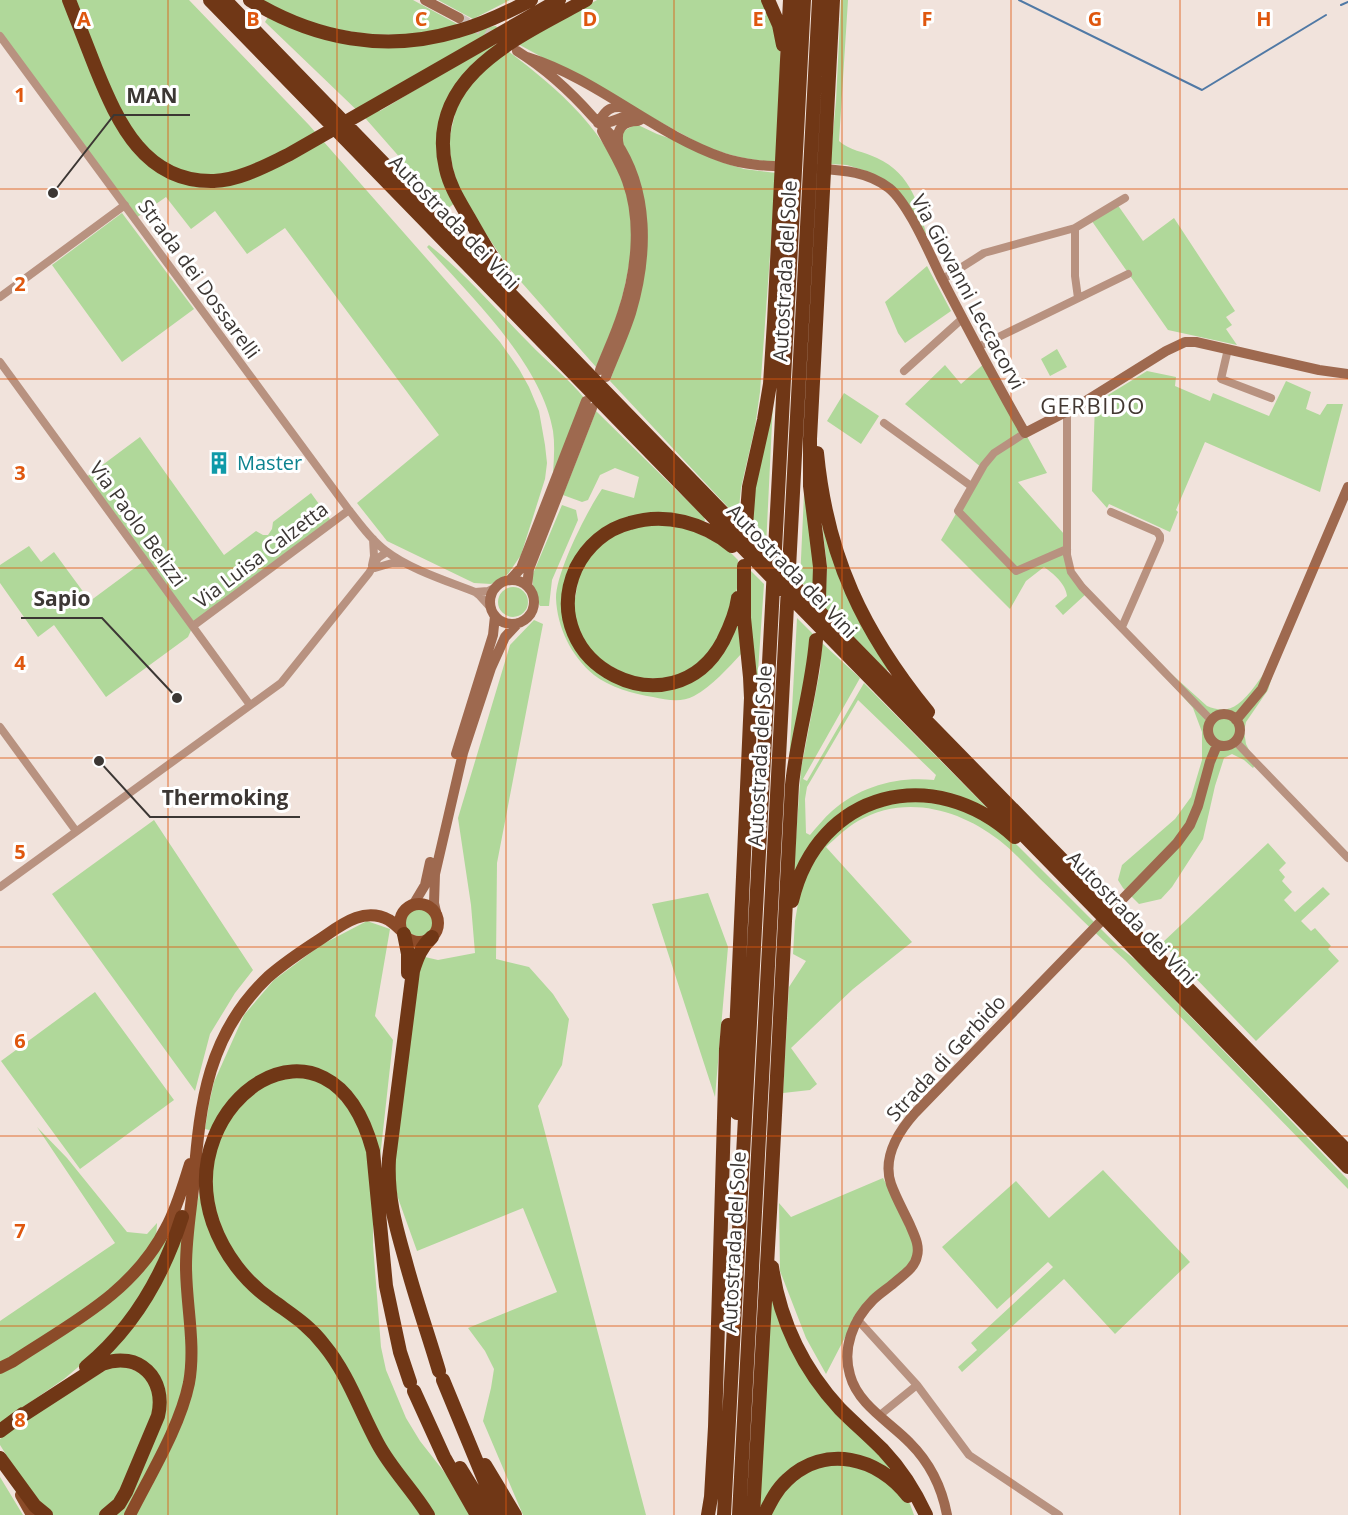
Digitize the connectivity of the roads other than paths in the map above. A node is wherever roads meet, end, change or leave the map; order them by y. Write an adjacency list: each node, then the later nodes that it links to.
1 (69, 0): 16 (highway)
2 (210, 0): 53 (highway, Autostrada dei Vini)
3 (225, 0): 40 (highway, Autostrada dei Vini)
4 (249, 0): 14 (highway)
5 (425, 0): 15 (street)
6 (559, 0): 16 (highway)
7 (572, 0): 16 (highway)
8 (586, 0): 40 (highway)
9 (768, 0): 21 (highway)
10 (790, 0): 21 (highway)
11 (804, 0): 87 (highway, Autostrada del Sole)
12 (819, 0): 111 (highway, Autostrada del Sole)
13 (832, 0): 33 (highway)
14 (524, 2)
15 (459, 18)
16 (526, 19)
17 (0, 36): 26 (street, Strada dei Dossarelli)
18 (517, 51): 19 (street)
19 (527, 57): 20 (street); 22 (street)
20 (631, 109): 22 (street); 23 (street)
21 (785, 118): 48 (highway)
22 (598, 123): 23 (street); 24 (street); 24 (street)
23 (657, 128): 24 (street); 29 (street, Via Giovanni Leccacorvi)
24 (620, 147)
25 (1125, 198): 27 (street)
26 (124, 205): 30 (street); 46 (street, Strada dei Dossarelli)
27 (1075, 228): 29 (street); 31 (street)
28 (1128, 274): 31 (street)
29 (943, 279): 32 (street, Via Giovanni Leccacorvi)
30 (0, 297)
31 (1078, 298): 34 (street)
32 (963, 318): 34 (street, Via Giovanni Leccacorvi); 37 (street)
33 (815, 339): 60 (highway); 72 (highway)
34 (978, 347): 43 (street, Via Giovanni Leccacorvi)
35 (1228, 349): 38 (street); 39 (street); 41 (street)
36 (0, 362): 63 (street, Via Paolo Belizzi)
37 (904, 371)
38 (1348, 374)
39 (1271, 398)
40 (615, 401): 53 (highway, Autostrada dei Vini)
41 (1067, 411): 43 (street); 50 (street)
42 (884, 423): 44 (street)
43 (1025, 433): 44 (street)
44 (971, 486): 50 (street)
45 (1348, 487): 68 (street)
46 (349, 510): 49 (street, Strada dei Dossarelli); 63 (street, Via Luisa Calzetta)
47 (1111, 512): 64 (street)
48 (746, 526)
49 (373, 539): 51 (street, Strada dei Dossarelli); 54 (street)
50 (1067, 549): 64 (street)
51 (387, 552): 52 (street, Strada dei Dossarelli); 54 (street)
52 (405, 563): 54 (street); 58 (street, Strada dei Dossarelli)
53 (762, 565): 59 (highway, Autostrada dei Vini); 59 (highway); 75 (highway)
54 (372, 569): 66 (street)
55 (510, 580): 56 (street); 56 (street); 57 (street)
56 (527, 586): 62 (street)
57 (494, 588): 58 (street); 61 (street)
58 (475, 592): 61 (street)
59 (797, 598): 72 (highway, Autostrada dei Vini); 77 (highway, Autostrada dei Vini)
60 (819, 598)
61 (493, 612): 62 (street); 78 (street)
62 (518, 623): 80 (street)
63 (193, 626): 66 (street, Via Paolo Belizzi)
64 (1122, 627): 67 (street)
65 (816, 639): 83 (highway)
66 (250, 705): 73 (street)
67 (1211, 720): 68 (street); 71 (street)
68 (1236, 720): 70 (street)
69 (0, 727): 73 (street)
70 (1235, 741): 71 (street); 74 (street)
71 (1217, 745): 91 (street, Strada di Gerbido)
72 (1006, 802): 85 (highway, Autostrada dei Vini)
73 (76, 831): 76 (street)
74 (1348, 858)
75 (742, 877): 87 (highway); 109 (highway)
76 (0, 887)
77 (1085, 898): 83 (highway); 86 (highway, Autostrada dei Vini)
78 (411, 906): 79 (main road); 80 (main road); 81 (main road)
79 (366, 914): 81 (main road); 84 (main road)
80 (437, 916): 82 (main road)
81 (404, 933): 82 (main road); 90 (highway)
82 (432, 937): 98 (highway)
83 (783, 978): 88 (highway)
84 (197, 1140): 89 (main road); 92 (main road); 103 (main road)
85 (1348, 1152)
86 (1348, 1167)
87 (741, 1205): 110 (highway, Autostrada del Sole)
88 (770, 1212): 112 (highway); 115 (highway)
89 (182, 1217): 95 (highway)
90 (380, 1218): 96 (highway); 104 (highway)
91 (857, 1319): 93 (street); 94 (street)
92 (0, 1368)
93 (917, 1385): 94 (street); 117 (street)
94 (880, 1416): 116 (street)
95 (15, 1420): 97 (highway); 102 (highway)
96 (430, 1424): 105 (highway); 106 (highway)
97 (0, 1431)
98 (467, 1438): 107 (highway); 108 (highway)
99 (0, 1459): 100 (main road); 101 (highway)
100 (32, 1515)
101 (46, 1515)
102 (106, 1515)
103 (129, 1515)
104 (428, 1515)
105 (477, 1515)
106 (489, 1515)
107 (501, 1515)
108 (515, 1515)
109 (708, 1515)
110 (724, 1515)
111 (739, 1515)
112 (753, 1515)
113 (764, 1515): 114 (highway)
114 (917, 1515)
115 (926, 1515)
116 (947, 1515)
117 (1059, 1515)

